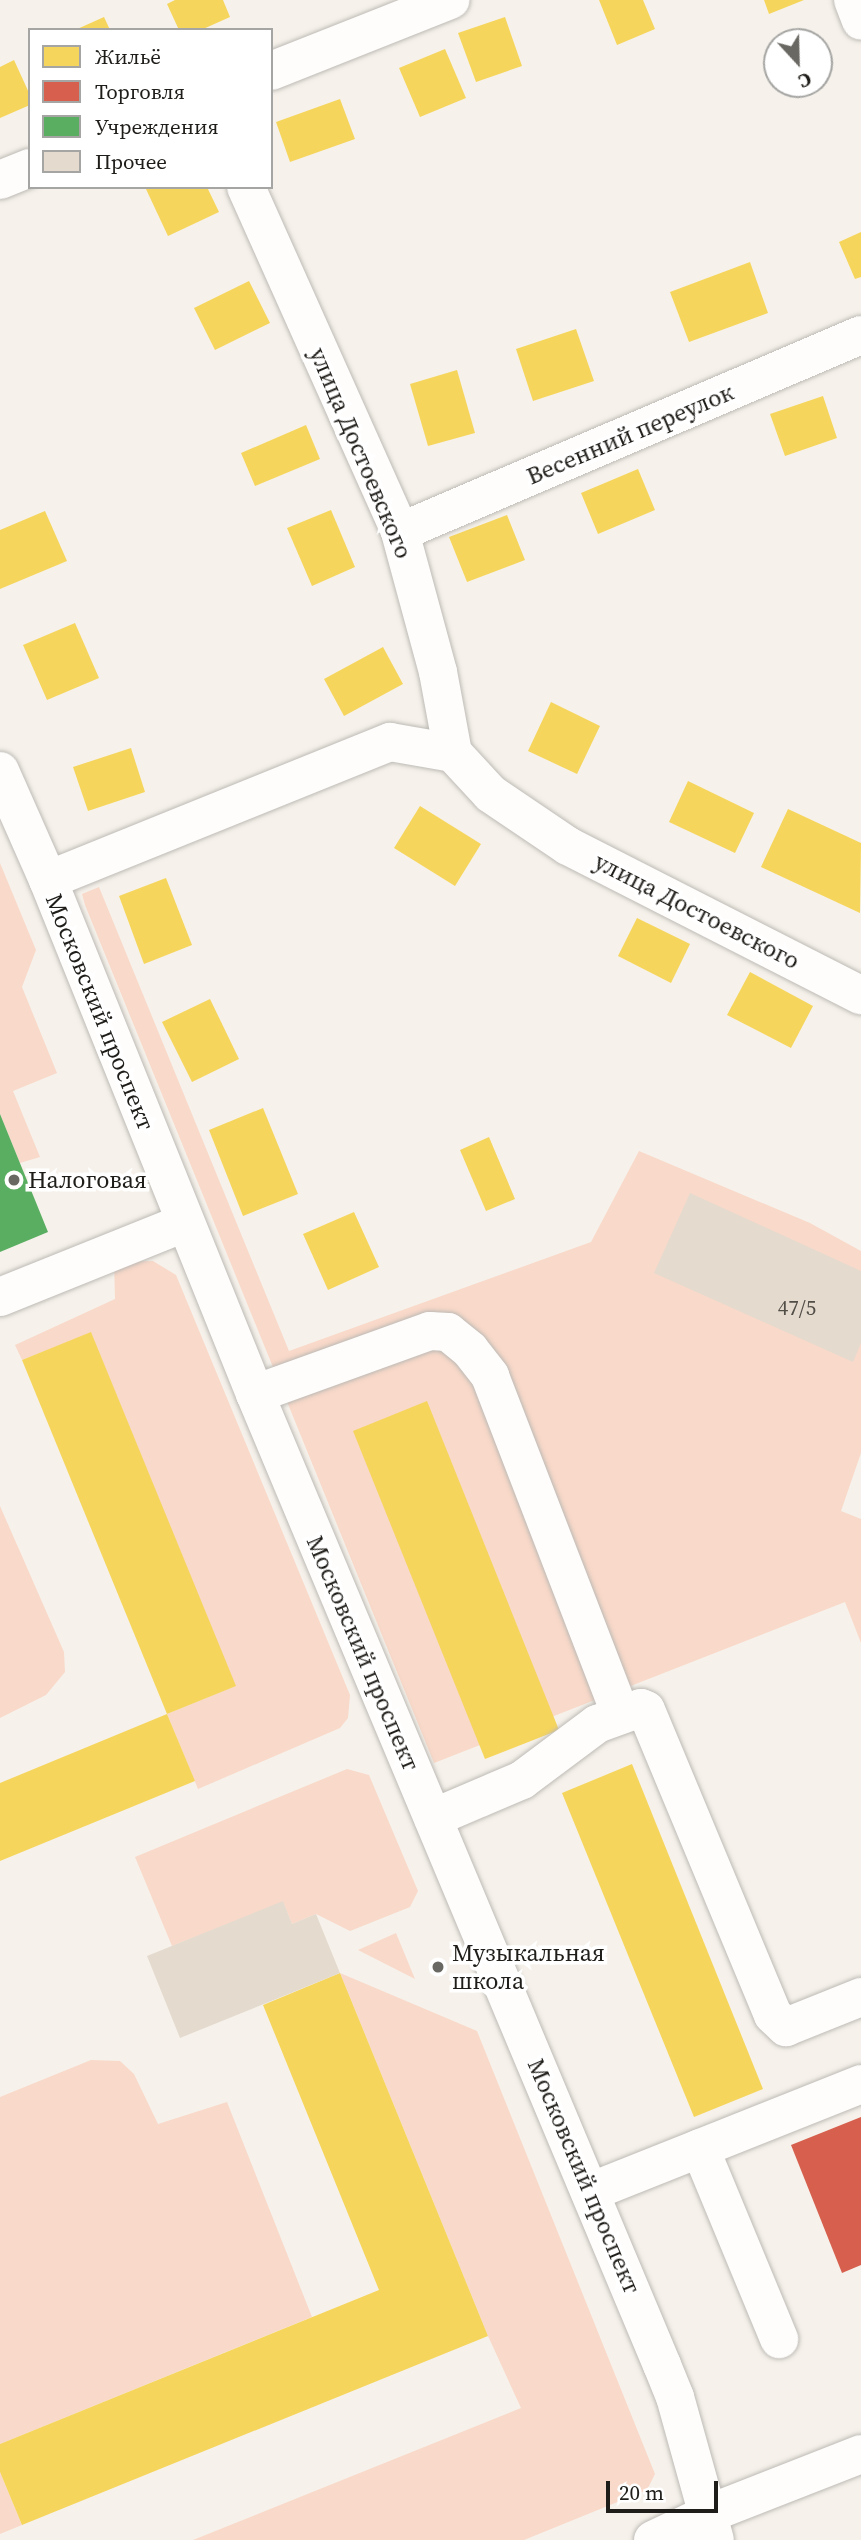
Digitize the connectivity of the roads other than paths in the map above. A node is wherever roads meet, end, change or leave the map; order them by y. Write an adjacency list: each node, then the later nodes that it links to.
1 (450, 0): 4 (street)
2 (853, 0): 3 (street)
3 (861, 21)
4 (273, 70)
5 (28, 169): 6 (street)
6 (0, 180)
7 (247, 189): 9 (street, улица Достоевского)
8 (861, 335): 9 (street, Весенний переулок)
9 (400, 532): 10 (street, улица Достоевского)
10 (453, 753): 12 (street); 13 (street, улица Достоевского)
11 (0, 771): 12 (street, Московский проспект)
12 (48, 880): 14 (street, Московский проспект)
13 (861, 995)
14 (184, 1223): 15 (street); 16 (street, Московский проспект)
15 (0, 1297)
16 (255, 1394): 17 (street); 18 (street, Московский проспект)
17 (621, 1716): 18 (street); 19 (street)
18 (433, 1818): 22 (street, Московский проспект)
19 (861, 1997)
20 (861, 2084): 21 (street)
21 (700, 2148): 22 (street); 23 (street)
22 (590, 2192): 25 (street, Московский проспект)
23 (779, 2339)
24 (861, 2454): 25 (street)
25 (712, 2527): 26 (street)
26 (653, 2540)

